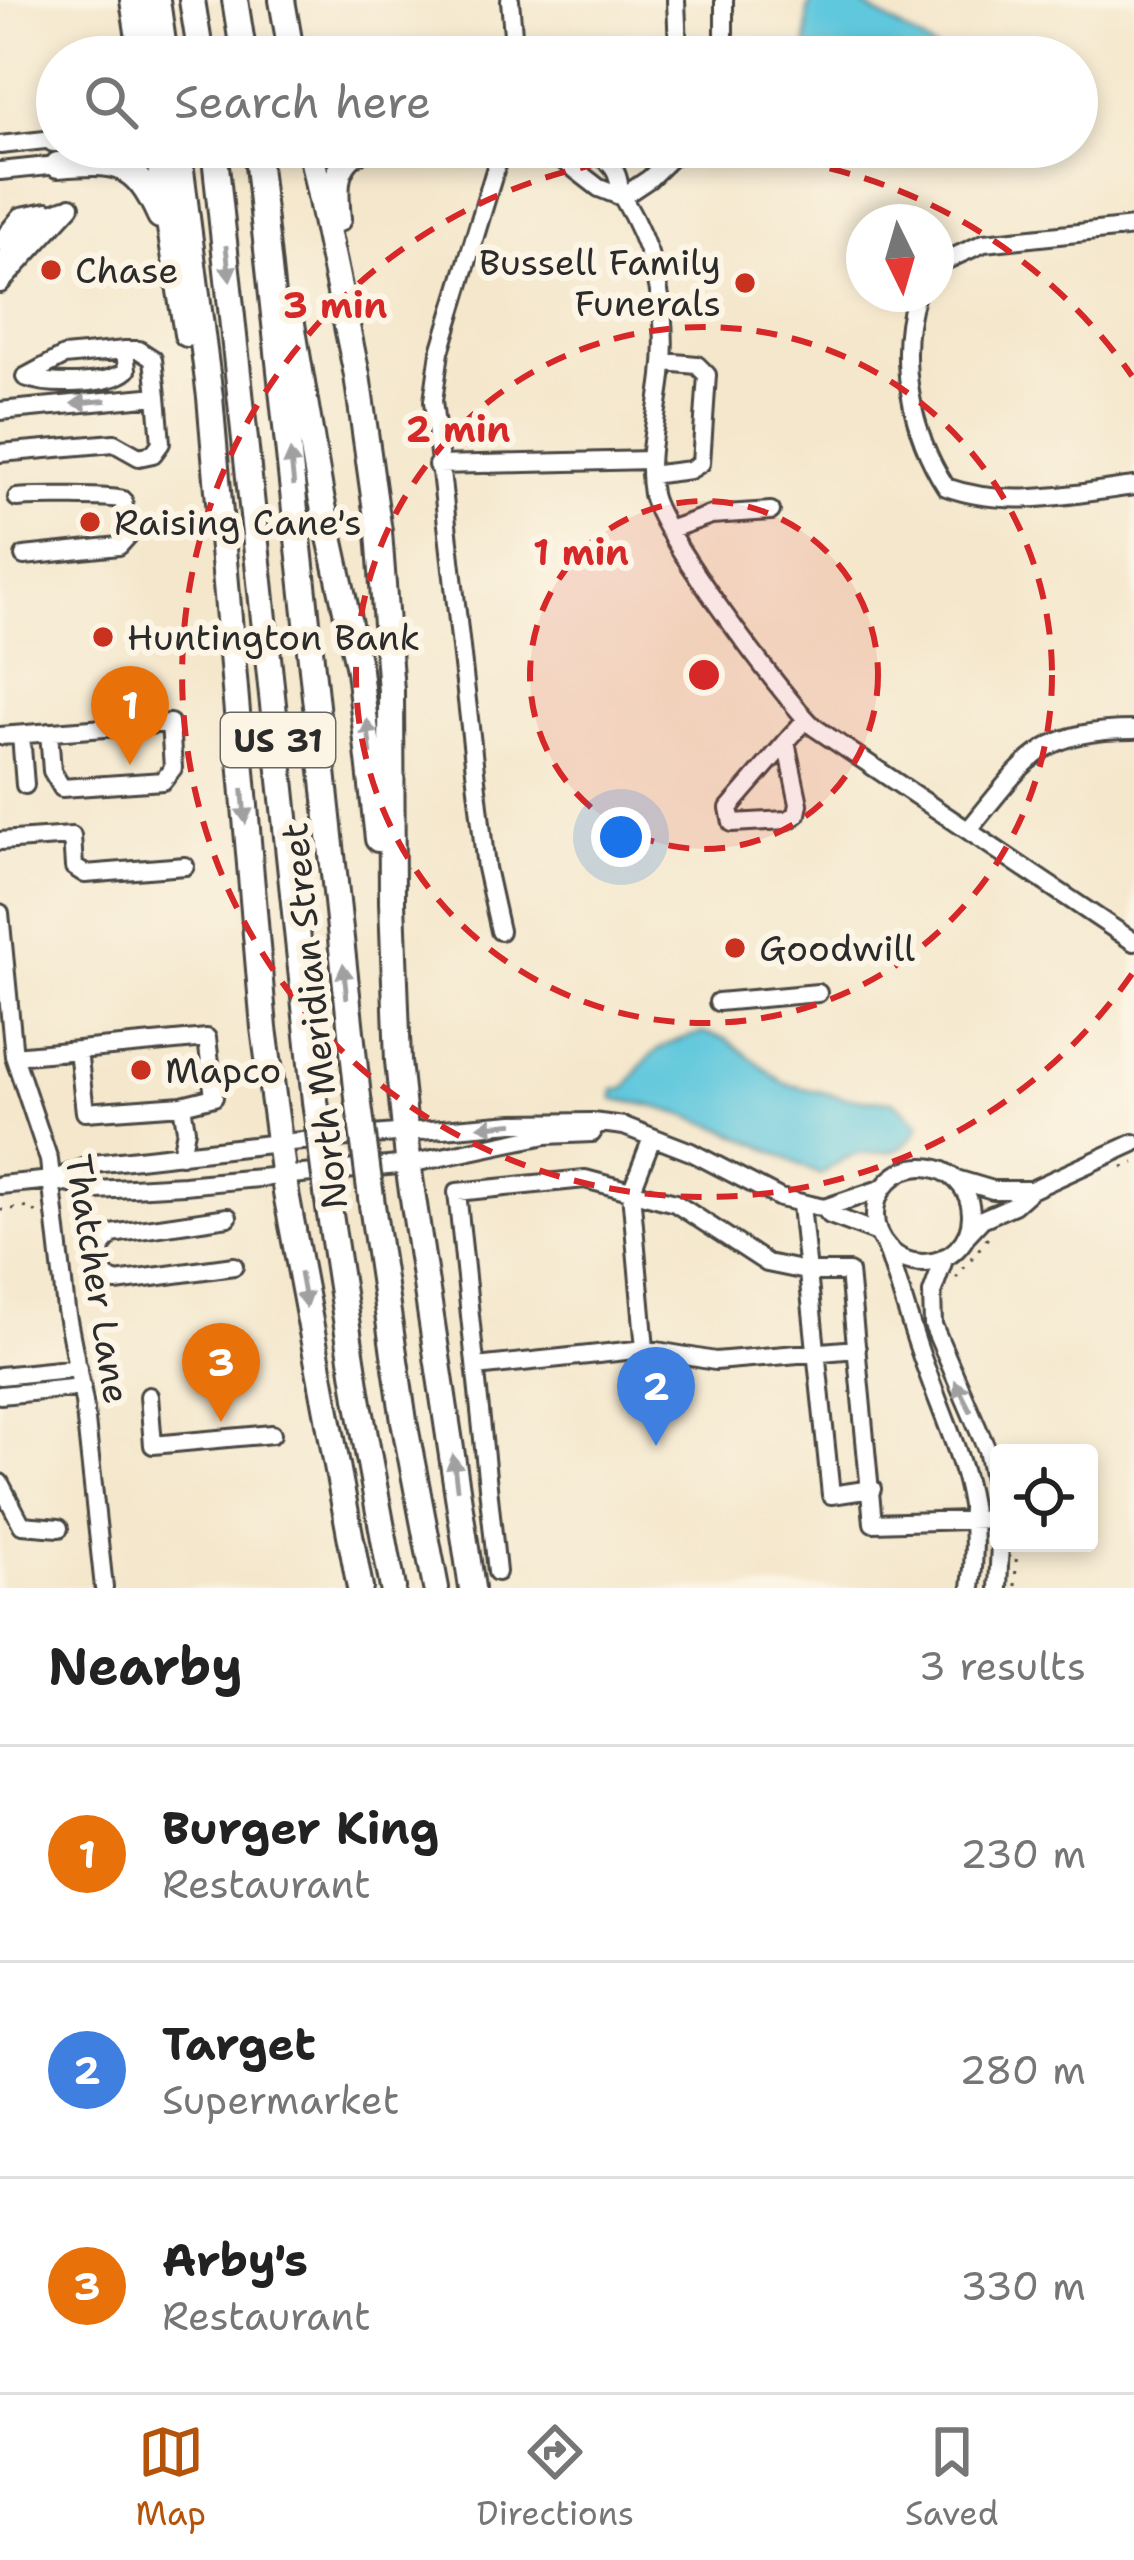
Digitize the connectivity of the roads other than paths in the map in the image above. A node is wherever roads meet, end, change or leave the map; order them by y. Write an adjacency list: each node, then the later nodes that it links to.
1 (131, 0): 9 (highway)
2 (158, 0): 10 (highway)
3 (192, 0): 11 (highway)
4 (235, 0): 12 (highway)
5 (282, 0): 13 (highway)
6 (510, 0): 14 (street)
7 (676, 0): 15 (street)
8 (724, 0): 16 (street)
9 (136, 36)
10 (162, 36)
11 (198, 36)
12 (241, 36)
13 (288, 36)
14 (513, 36)
15 (678, 36)
16 (724, 36)
17 (9, 144): 18 (street)
18 (0, 156)
19 (36, 156): 32 (street)
20 (121, 168): 36 (highway)
21 (160, 168): 36 (highway)
22 (181, 168): 56 (highway)
23 (216, 168): 118 (highway, North Meridian Street / US 31, one-way to 118, bridge)
24 (260, 168): 119 (highway, North Meridian Street / US 31, one-way to 24, bridge)
25 (262, 168): 70 (highway, one-way to 25)
26 (314, 168): 43 (highway)
27 (340, 168): 43 (highway)
28 (496, 168): 49 (street)
29 (573, 168): 33 (street)
30 (614, 168): 33 (street)
31 (660, 168): 33 (street)
32 (0, 171)
33 (622, 196): 45 (street)
34 (71, 206): 37 (street); 38 (street); 40 (street); 41 (street)
35 (1134, 227): 39 (street)
36 (172, 239): 56 (highway)
37 (0, 242)
38 (0, 253)
39 (954, 257)
40 (0, 264)
41 (0, 279)
42 (911, 312): 51 (street)
43 (347, 323): 70 (highway)
44 (125, 350): 44 (street); 46 (street)
45 (664, 362): 50 (street); 50 (street)
46 (157, 396): 47 (street, one-way to 47); 48 (street)
47 (0, 411)
48 (0, 454)
49 (437, 465): 50 (street); 68 (street)
50 (650, 467): 54 (street)
51 (1134, 487)
52 (17, 498): 55 (street)
53 (771, 512): 54 (street)
54 (668, 530): 57 (street)
55 (24, 556)
56 (222, 570): 81 (highway, one-way to 81)
57 (806, 719): 62 (street); 64 (street)
58 (1134, 730): 64 (street)
59 (49, 732): 59 (street); 60 (street)
60 (21, 735): 61 (street); 63 (street)
61 (0, 736)
62 (786, 742): 62 (street)
63 (25, 785)
64 (970, 828): 69 (street)
65 (0, 841): 66 (street)
66 (185, 866)
67 (0, 913): 76 (street, Thatcher Lane)
68 (500, 931)
69 (1134, 942)
70 (394, 979): 78 (highway)
71 (818, 993): 72 (street)
72 (787, 995): 73 (street); 74 (street)
73 (718, 1002)
74 (697, 1006)
75 (78, 1051): 76 (street); 77 (street); 77 (street)
76 (14, 1056): 86 (street, Thatcher Lane)
77 (182, 1105): 82 (street)
78 (405, 1134): 79 (street, one-way to 78); 81 (street); 83 (highway)
79 (652, 1138): 83 (street); 90 (street); 91 (street)
80 (1134, 1143): 89 (street)
81 (279, 1144): 82 (street); 84 (highway)
82 (181, 1155): 86 (street)
83 (409, 1164): 84 (street); 120 (highway, one-way to 83)
84 (283, 1175): 86 (street); 117 (highway, one-way to 117)
85 (953, 1178): 88 (street); 89 (street); 94 (street)
86 (52, 1180): 87 (street); 103 (street, Thatcher Lane)
87 (0, 1185)
88 (883, 1188): 92 (street); 95 (street)
89 (1031, 1190): 94 (street)
90 (631, 1192): 98 (street); 99 (street); 102 (street)
91 (801, 1205): 92 (street); 98 (street)
92 (824, 1208): 95 (street)
93 (228, 1217): 97 (street)
94 (966, 1236): 96 (street)
95 (882, 1240): 96 (street); 112 (street)
96 (945, 1257): 108 (street, one-way to 96)
97 (234, 1266)
98 (811, 1272): 100 (street); 101 (street)
99 (645, 1349): 101 (street); 102 (street)
100 (857, 1349): 101 (street); 110 (street)
101 (818, 1352): 110 (street)
102 (476, 1367): 115 (street)
103 (80, 1378): 104 (street); 105 (street); 116 (street, Thatcher Lane)
104 (0, 1381)
105 (0, 1395)
106 (149, 1396): 107 (street)
107 (272, 1434)
108 (990, 1464)
109 (0, 1483): 113 (street)
110 (872, 1489): 112 (street)
111 (990, 1519): 112 (street)
112 (976, 1520): 121 (street)
113 (58, 1528)
114 (1000, 1552): 122 (street)
115 (497, 1572)
116 (104, 1588)
117 (360, 1588)
118 (393, 1588)
119 (436, 1588)
120 (472, 1588)
121 (971, 1588)
122 (998, 1588)

